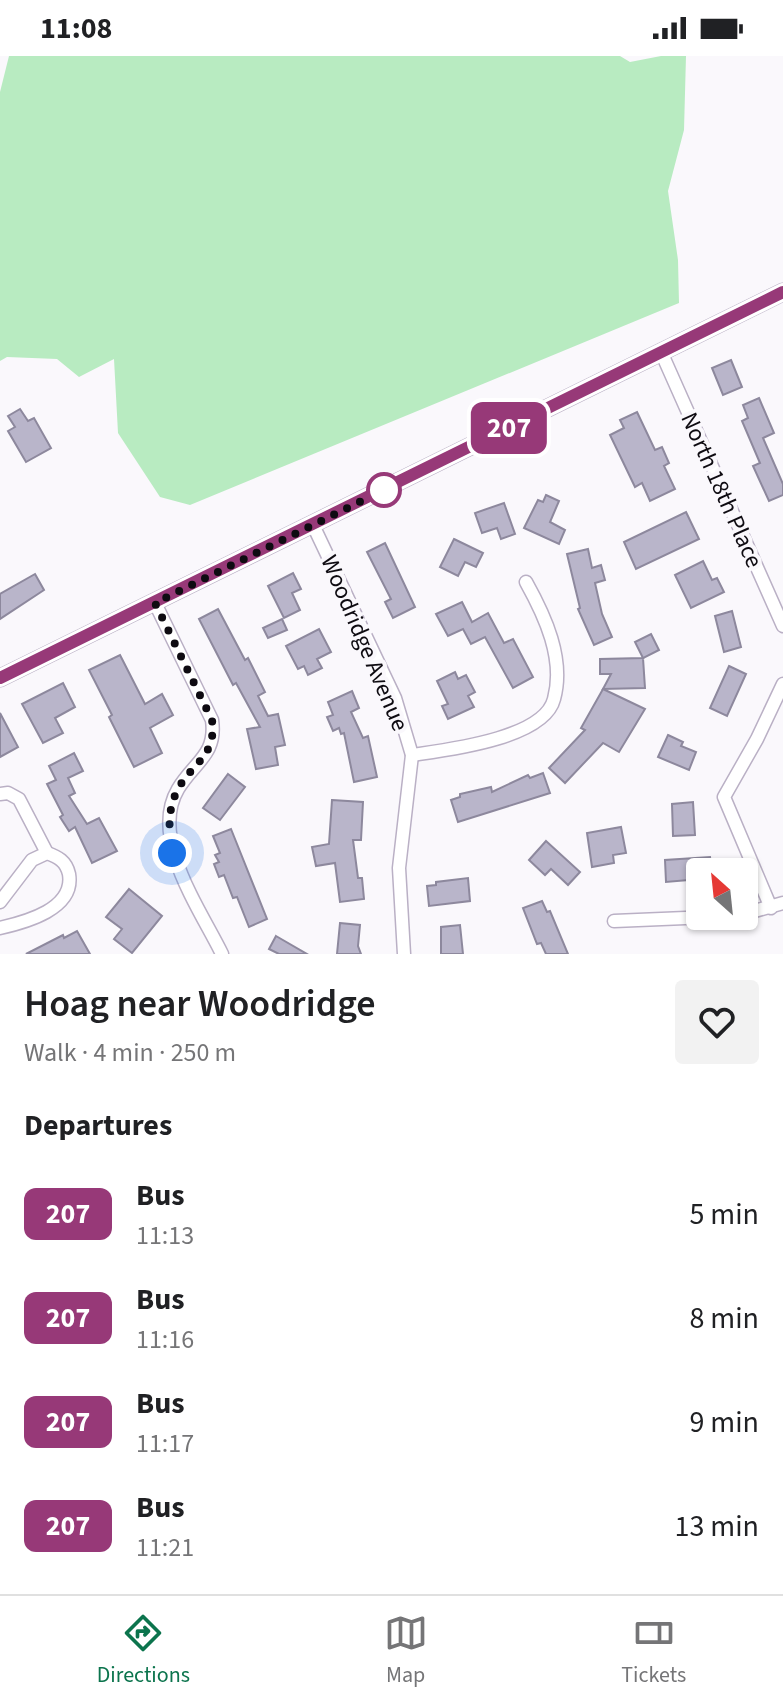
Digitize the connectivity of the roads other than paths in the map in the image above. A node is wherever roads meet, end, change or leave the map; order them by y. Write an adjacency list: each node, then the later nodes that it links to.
1 (783, 292): 2 (street)
2 (662, 354): 3 (street); 6 (street, North 18th Place)
3 (313, 525): 5 (street); 9 (street, Woodridge Avenue)
4 (526, 582): 9 (street)
5 (155, 603): 7 (street); 17 (street)
6 (783, 626)
7 (0, 678)
8 (783, 684): 13 (street)
9 (412, 755): 18 (street, Woodridge Avenue)
10 (0, 794): 11 (street)
11 (47, 853): 12 (street); 16 (street)
12 (0, 902)
13 (777, 906)
14 (686, 918): 15 (street)
15 (614, 921)
16 (0, 928)
17 (222, 954)
18 (404, 954)

